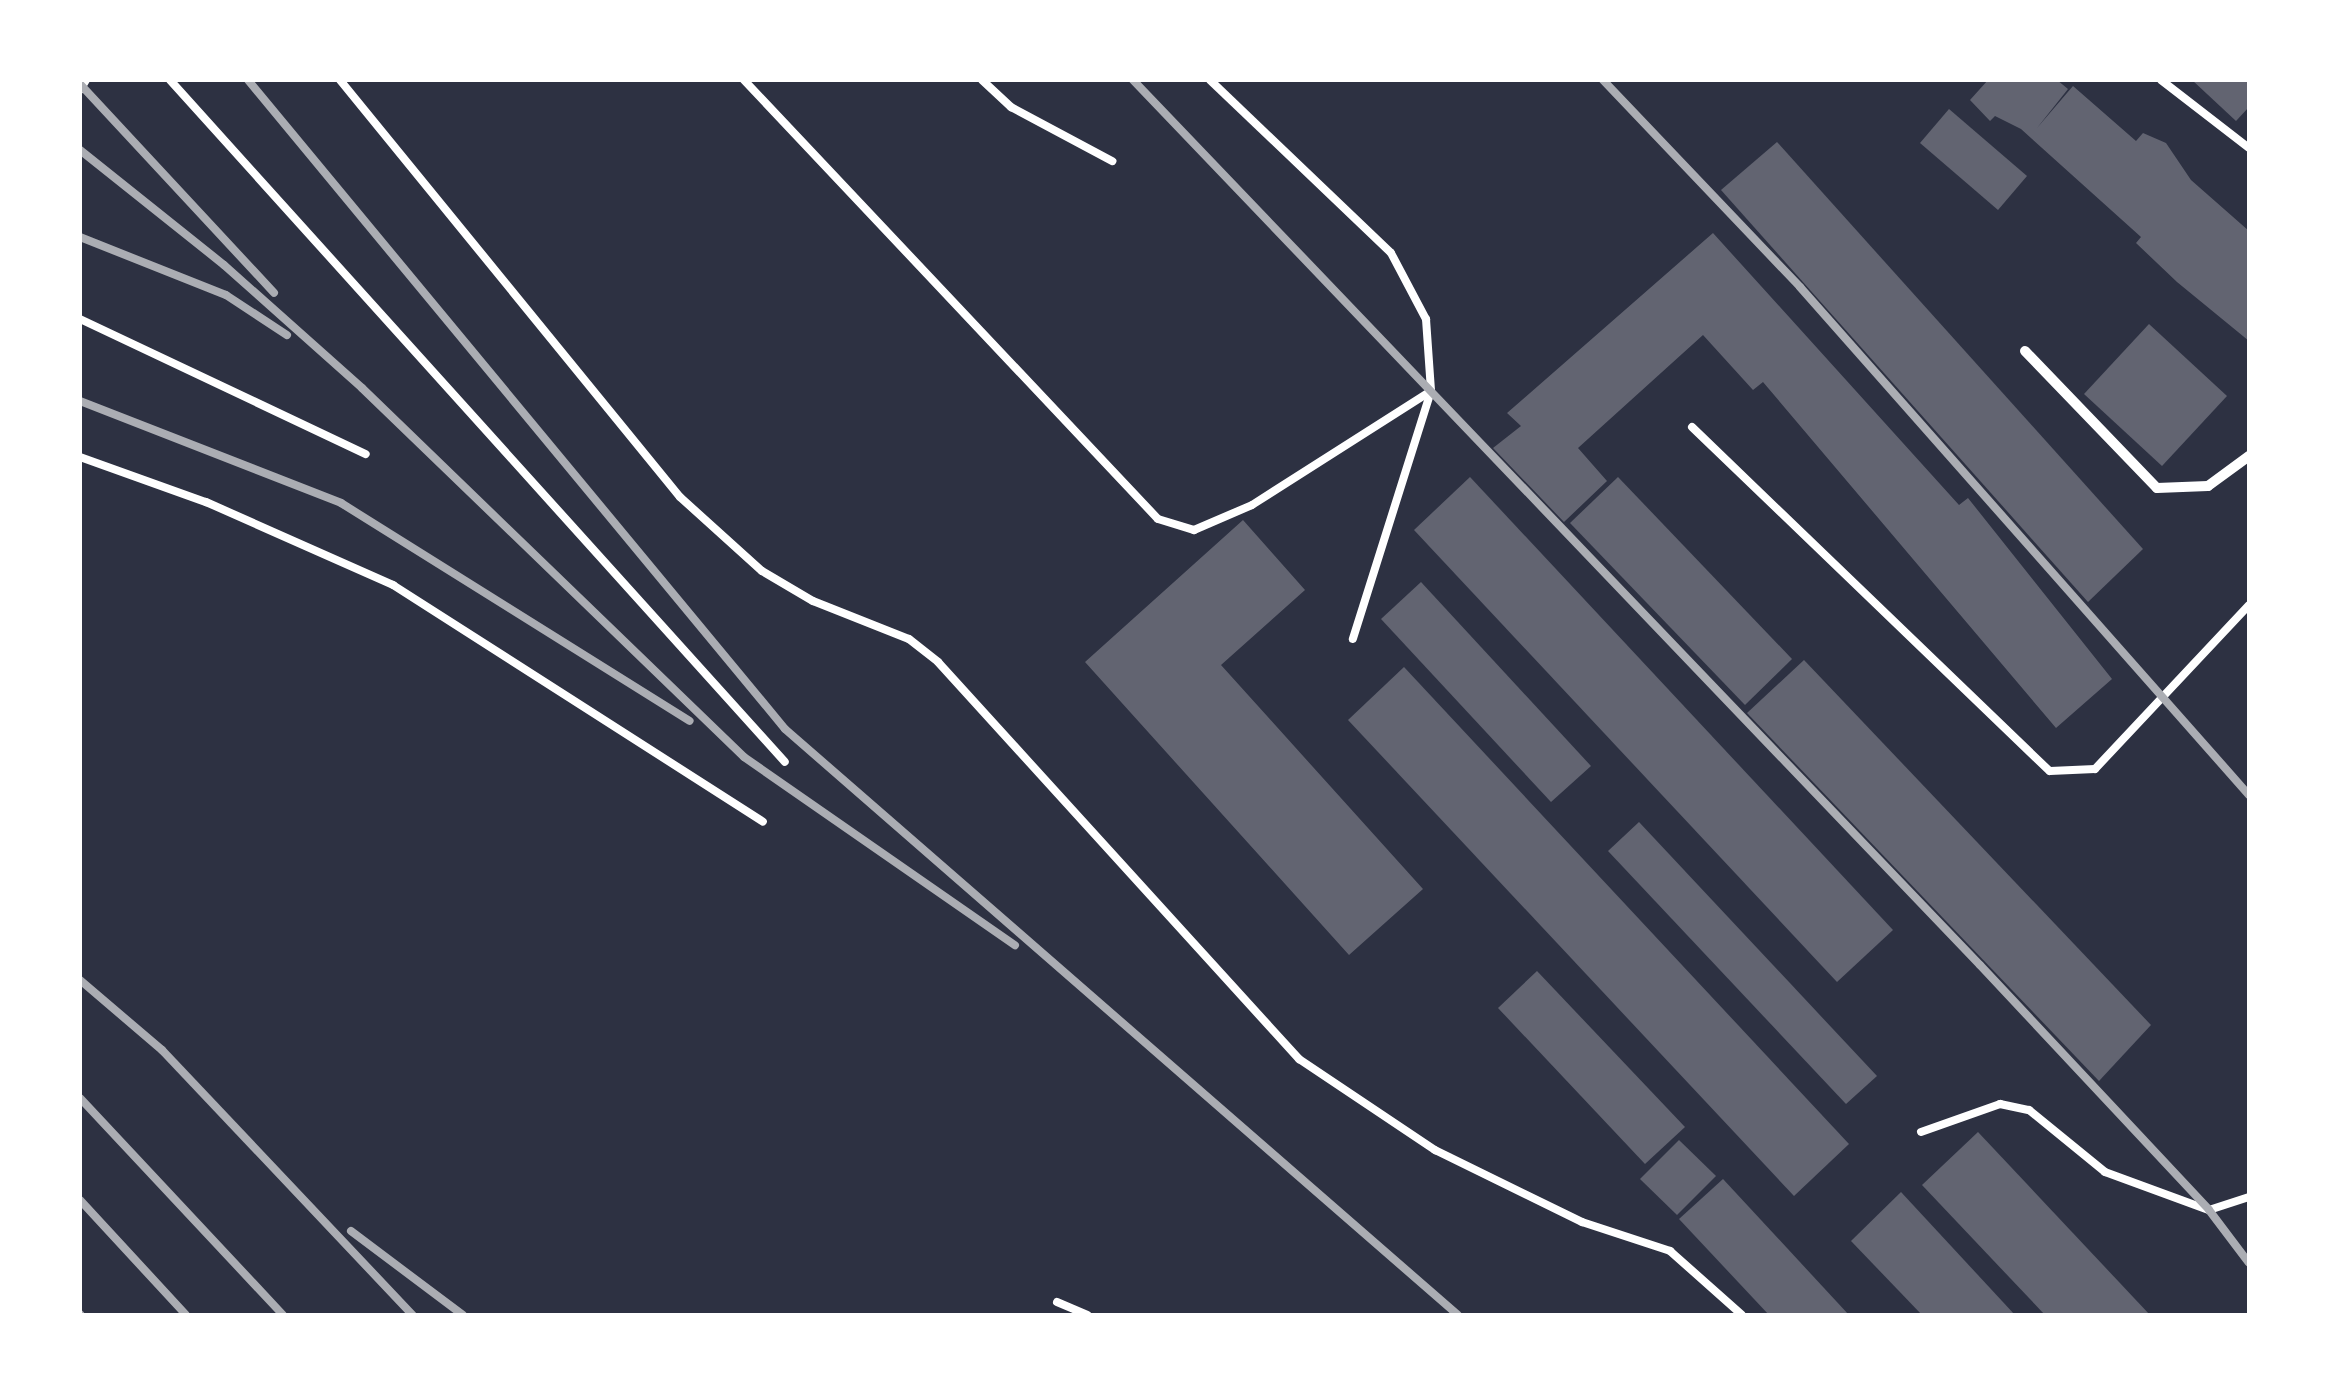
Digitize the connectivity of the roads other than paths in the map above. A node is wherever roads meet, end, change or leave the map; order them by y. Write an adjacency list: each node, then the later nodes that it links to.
1 (86, 80): 8 (lane)
2 (170, 80): 20 (lane)
3 (340, 80): 26 (lane)
4 (744, 80): 13 (lane)
5 (982, 80): 10 (lane)
6 (1210, 80): 13 (lane)
7 (2161, 80): 9 (lane)
8 (80, 90)
9 (2249, 148)
10 (1112, 161)
11 (80, 319): 15 (lane)
12 (2025, 351): 17 (street)
13 (1431, 392): 19 (lane)
14 (1692, 428): 18 (lane)
15 (366, 454)
16 (80, 456): 21 (lane)
17 (2249, 456)
18 (2249, 605)
19 (1353, 639)
20 (786, 762)
21 (763, 822)
22 (1920, 1132): 23 (lane)
23 (2249, 1197)
24 (1057, 1302): 25 (lane)
25 (1087, 1315)
26 (1742, 1315)

